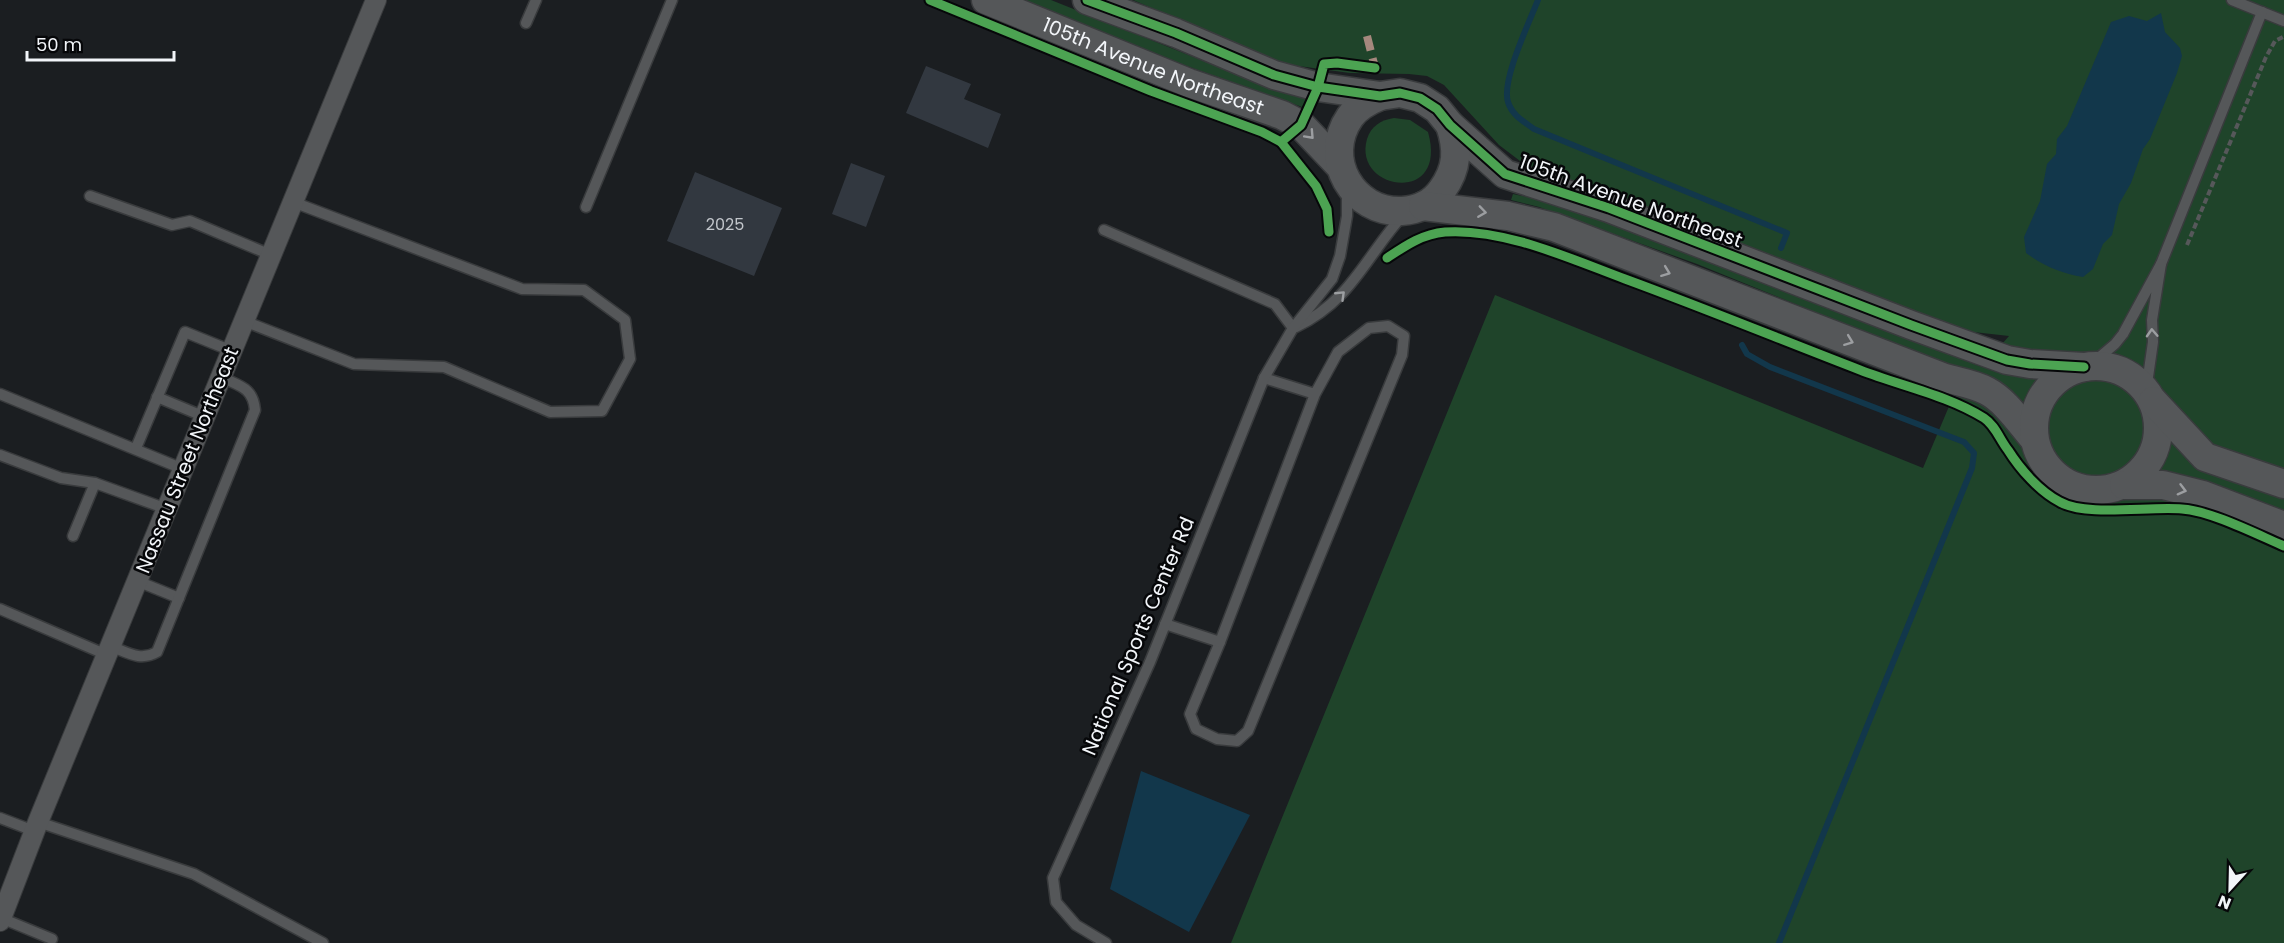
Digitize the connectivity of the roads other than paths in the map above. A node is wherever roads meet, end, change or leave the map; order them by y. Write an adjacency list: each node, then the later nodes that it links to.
1 (376, 0): 14 (street, Nassau Street Northeast)
2 (536, 0): 9 (lane)
3 (672, 0): 15 (lane)
4 (986, 0): 12 (street, 105th Avenue Northeast, one-way to 12)
5 (1088, 0): 10 (street, 105th Avenue Northeast)
6 (2232, 0): 7 (lane)
7 (2262, 12): 8 (lane); 19 (lane)
8 (2284, 21)
9 (526, 23)
10 (1380, 96): 11 (street, 105th Avenue Northeast); 12 (street)
11 (1450, 125): 16 (street); 23 (street, 105th Avenue Northeast)
12 (1343, 174): 16 (street, 105th Avenue Northeast); 21 (lane, National Sports Center Rd)
13 (90, 196): 18 (lane)
14 (293, 202): 18 (street, Nassau Street Northeast); 20 (lane)
15 (586, 207)
16 (1416, 208): 21 (lane, one-way to 16); 31 (street, 105th Avenue Northeast, one-way to 31)
17 (1104, 230): 21 (lane)
18 (271, 255): 20 (street, Nassau Street Northeast)
19 (2161, 264): 23 (lane); 28 (lane, one-way to 19)
20 (244, 321): 22 (street, Nassau Street Northeast)
21 (1293, 328): 25 (lane, National Sports Center Rd)
22 (232, 351): 24 (street, Nassau Street Northeast); 29 (lane)
23 (2087, 366): 28 (street, 105th Avenue Northeast); 31 (street)
24 (221, 377): 30 (street, Nassau Street Northeast); 42 (lane)
25 (1264, 378): 27 (lane); 44 (lane, National Sports Center Rd)
26 (0, 394): 32 (lane)
27 (1315, 394): 45 (lane); 45 (lane)
28 (2149, 396): 36 (street, 105th Avenue Northeast); 37 (street, 105th Avenue Northeast)
29 (157, 397): 30 (lane); 32 (lane)
30 (205, 417): 34 (street, Nassau Street Northeast)
31 (2034, 439): 36 (street, 105th Avenue Northeast)
32 (136, 448): 34 (lane)
33 (0, 455): 35 (lane)
34 (183, 469): 38 (street, Nassau Street Northeast)
35 (94, 483): 38 (lane); 40 (lane)
36 (2124, 484): 39 (street, 105th Avenue Northeast, one-way to 39)
37 (2284, 484)
38 (167, 509): 41 (street, Nassau Street Northeast)
39 (2284, 526)
40 (73, 536)
41 (137, 581): 42 (lane); 46 (street, Nassau Street Northeast)
42 (179, 598): 46 (lane)
43 (0, 609): 46 (lane)
44 (1165, 624): 45 (lane); 52 (lane, National Sports Center Rd)
45 (1220, 642)
46 (108, 650): 48 (street, Nassau Street Northeast)
47 (0, 818): 48 (lane)
48 (36, 827): 49 (street, Nassau Street Northeast); 51 (lane)
49 (1, 920): 50 (lane)
50 (52, 939)
51 (323, 943)
52 (1106, 943)

